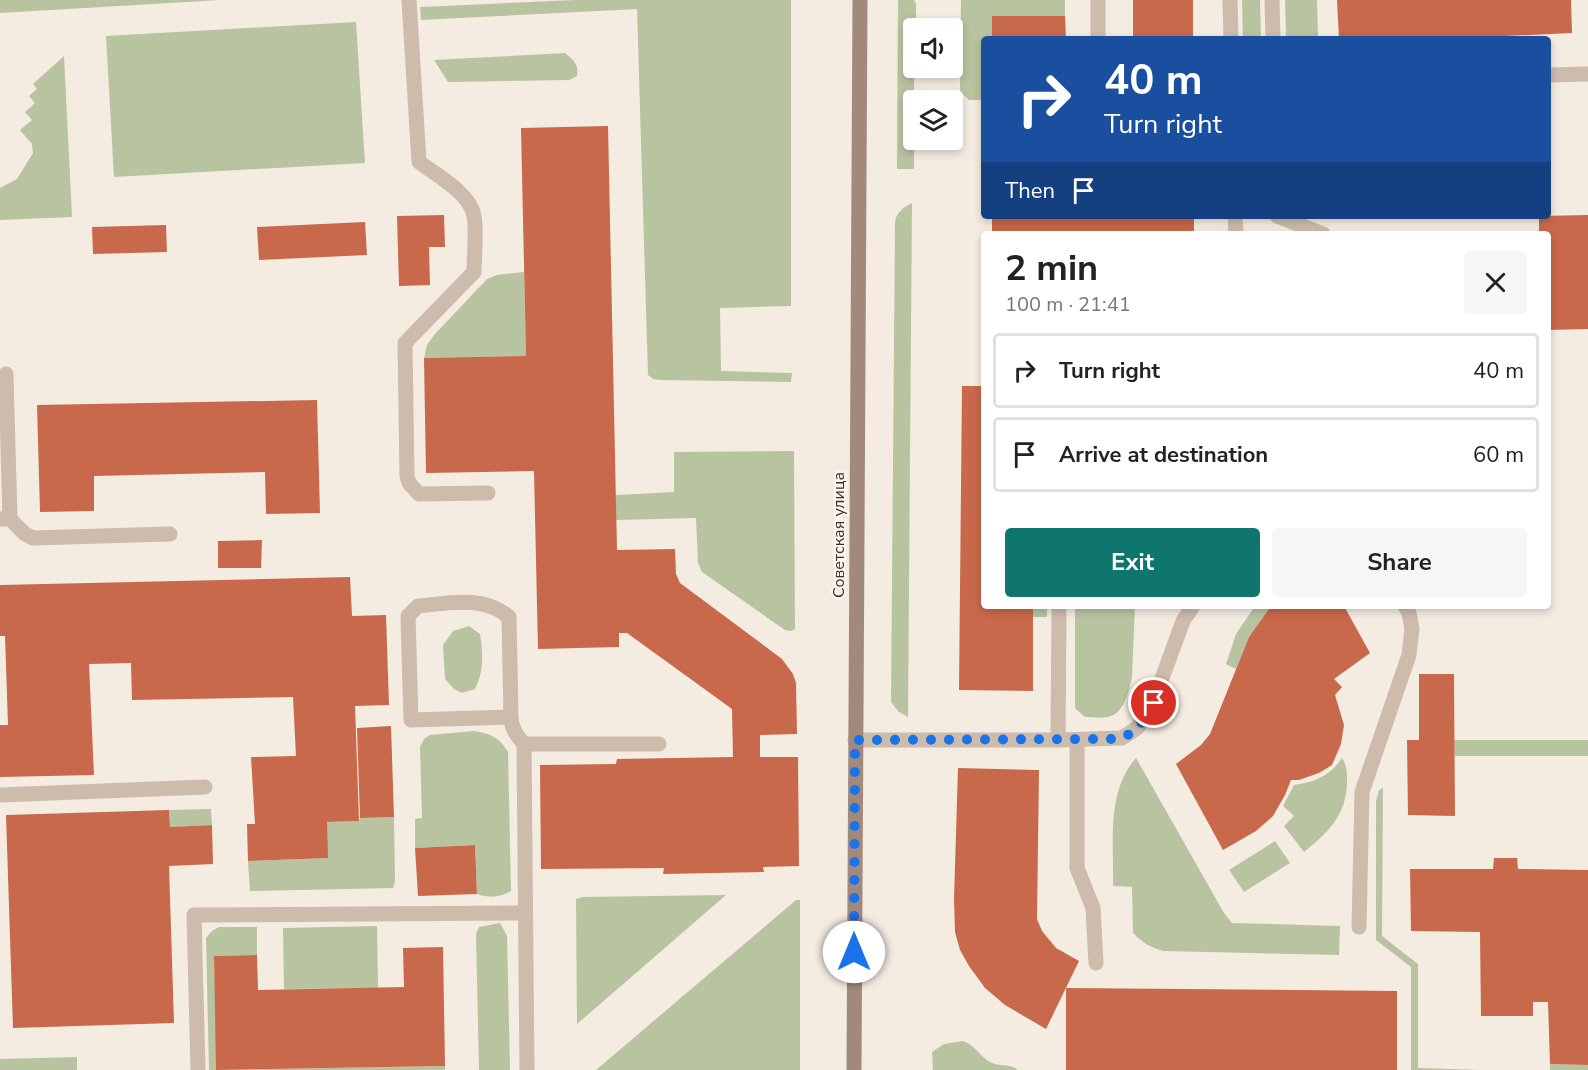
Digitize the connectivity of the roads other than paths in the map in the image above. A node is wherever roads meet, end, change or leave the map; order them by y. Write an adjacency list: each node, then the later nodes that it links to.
1 (409, 0): 14 (lane)
2 (860, 0): 21 (main road, Советская улица)
3 (1098, 0): 6 (lane)
4 (1230, 0): 7 (lane)
5 (1272, 0): 8 (lane)
6 (1098, 36)
7 (1231, 36)
8 (1273, 36)
9 (1588, 74): 10 (lane)
10 (1551, 75)
11 (1285, 219): 12 (lane)
12 (1315, 231)
13 (6, 374): 15 (lane)
14 (488, 493)
15 (5, 519): 16 (lane)
16 (170, 534)
17 (1059, 609): 22 (lane)
18 (1191, 609): 23 (lane)
19 (1407, 609): 29 (lane)
20 (511, 717): 20 (lane); 24 (lane)
21 (855, 740): 22 (lane); 33 (main road, Советская улица)
22 (1058, 740): 23 (lane)
23 (1077, 740): 30 (lane)
24 (525, 744): 25 (lane); 28 (lane)
25 (659, 744)
26 (205, 787): 27 (lane)
27 (0, 795)
28 (525, 913): 31 (lane); 32 (lane)
29 (1359, 927)
30 (1096, 963)
31 (198, 1070)
32 (527, 1070)
33 (854, 1070)

